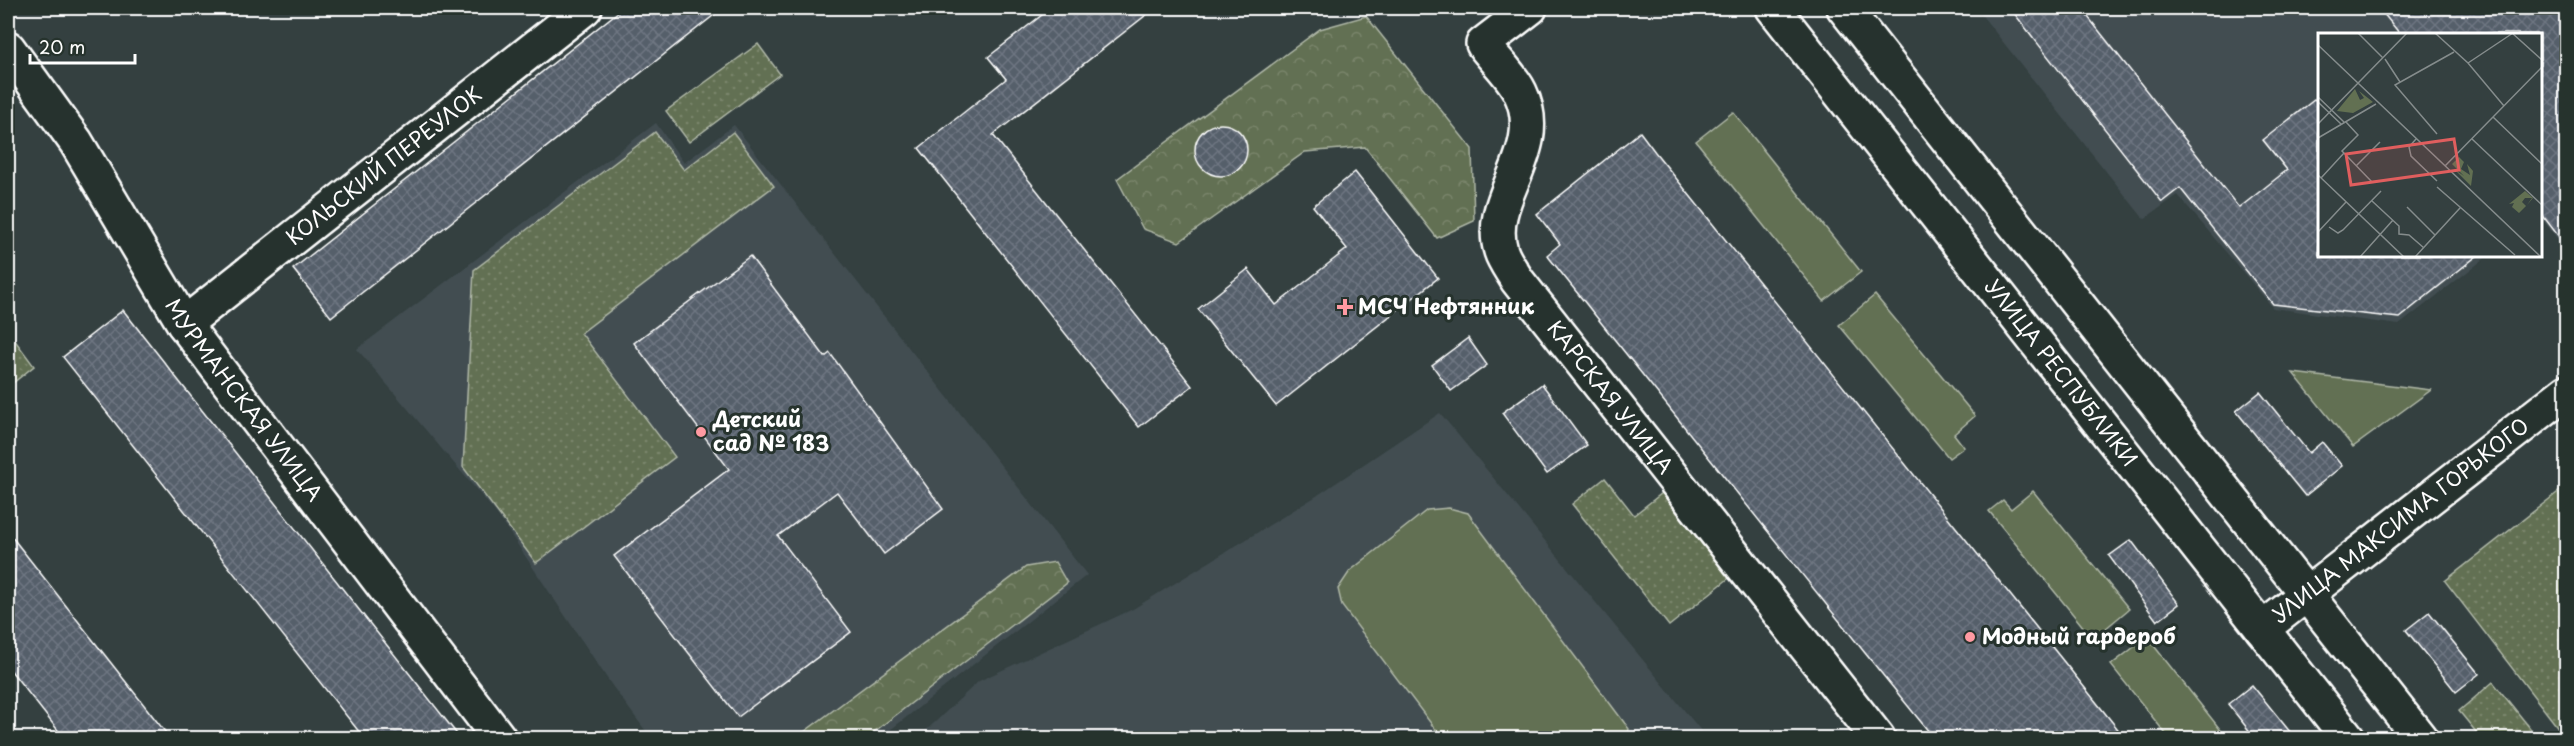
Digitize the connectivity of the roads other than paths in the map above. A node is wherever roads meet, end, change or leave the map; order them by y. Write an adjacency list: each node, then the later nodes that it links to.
1 (585, 8): 6 (street, КОЛЬСКИЙ ПЕРЕУЛОК)
2 (1530, 8): 11 (street, КАРСКАЯ УЛИЦА)
3 (1773, 8): 9 (street, УЛИЦА РЕСПУБЛИКИ)
4 (1844, 8): 8 (street)
5 (8, 48): 6 (street, МУРМАНСКАЯ УЛИЦА)
6 (184, 324): 10 (street, МУРМАНСКАЯ УЛИЦА)
7 (2566, 392): 8 (street, УЛИЦА МАКСИМА ГОРЬКОГО)
8 (2305, 593): 9 (street, УЛИЦА МАКСИМА ГОРЬКОГО); 13 (street)
9 (2262, 629): 12 (street, УЛИЦА РЕСПУБЛИКИ)
10 (499, 738)
11 (1878, 738)
12 (2348, 738)
13 (2420, 738)

